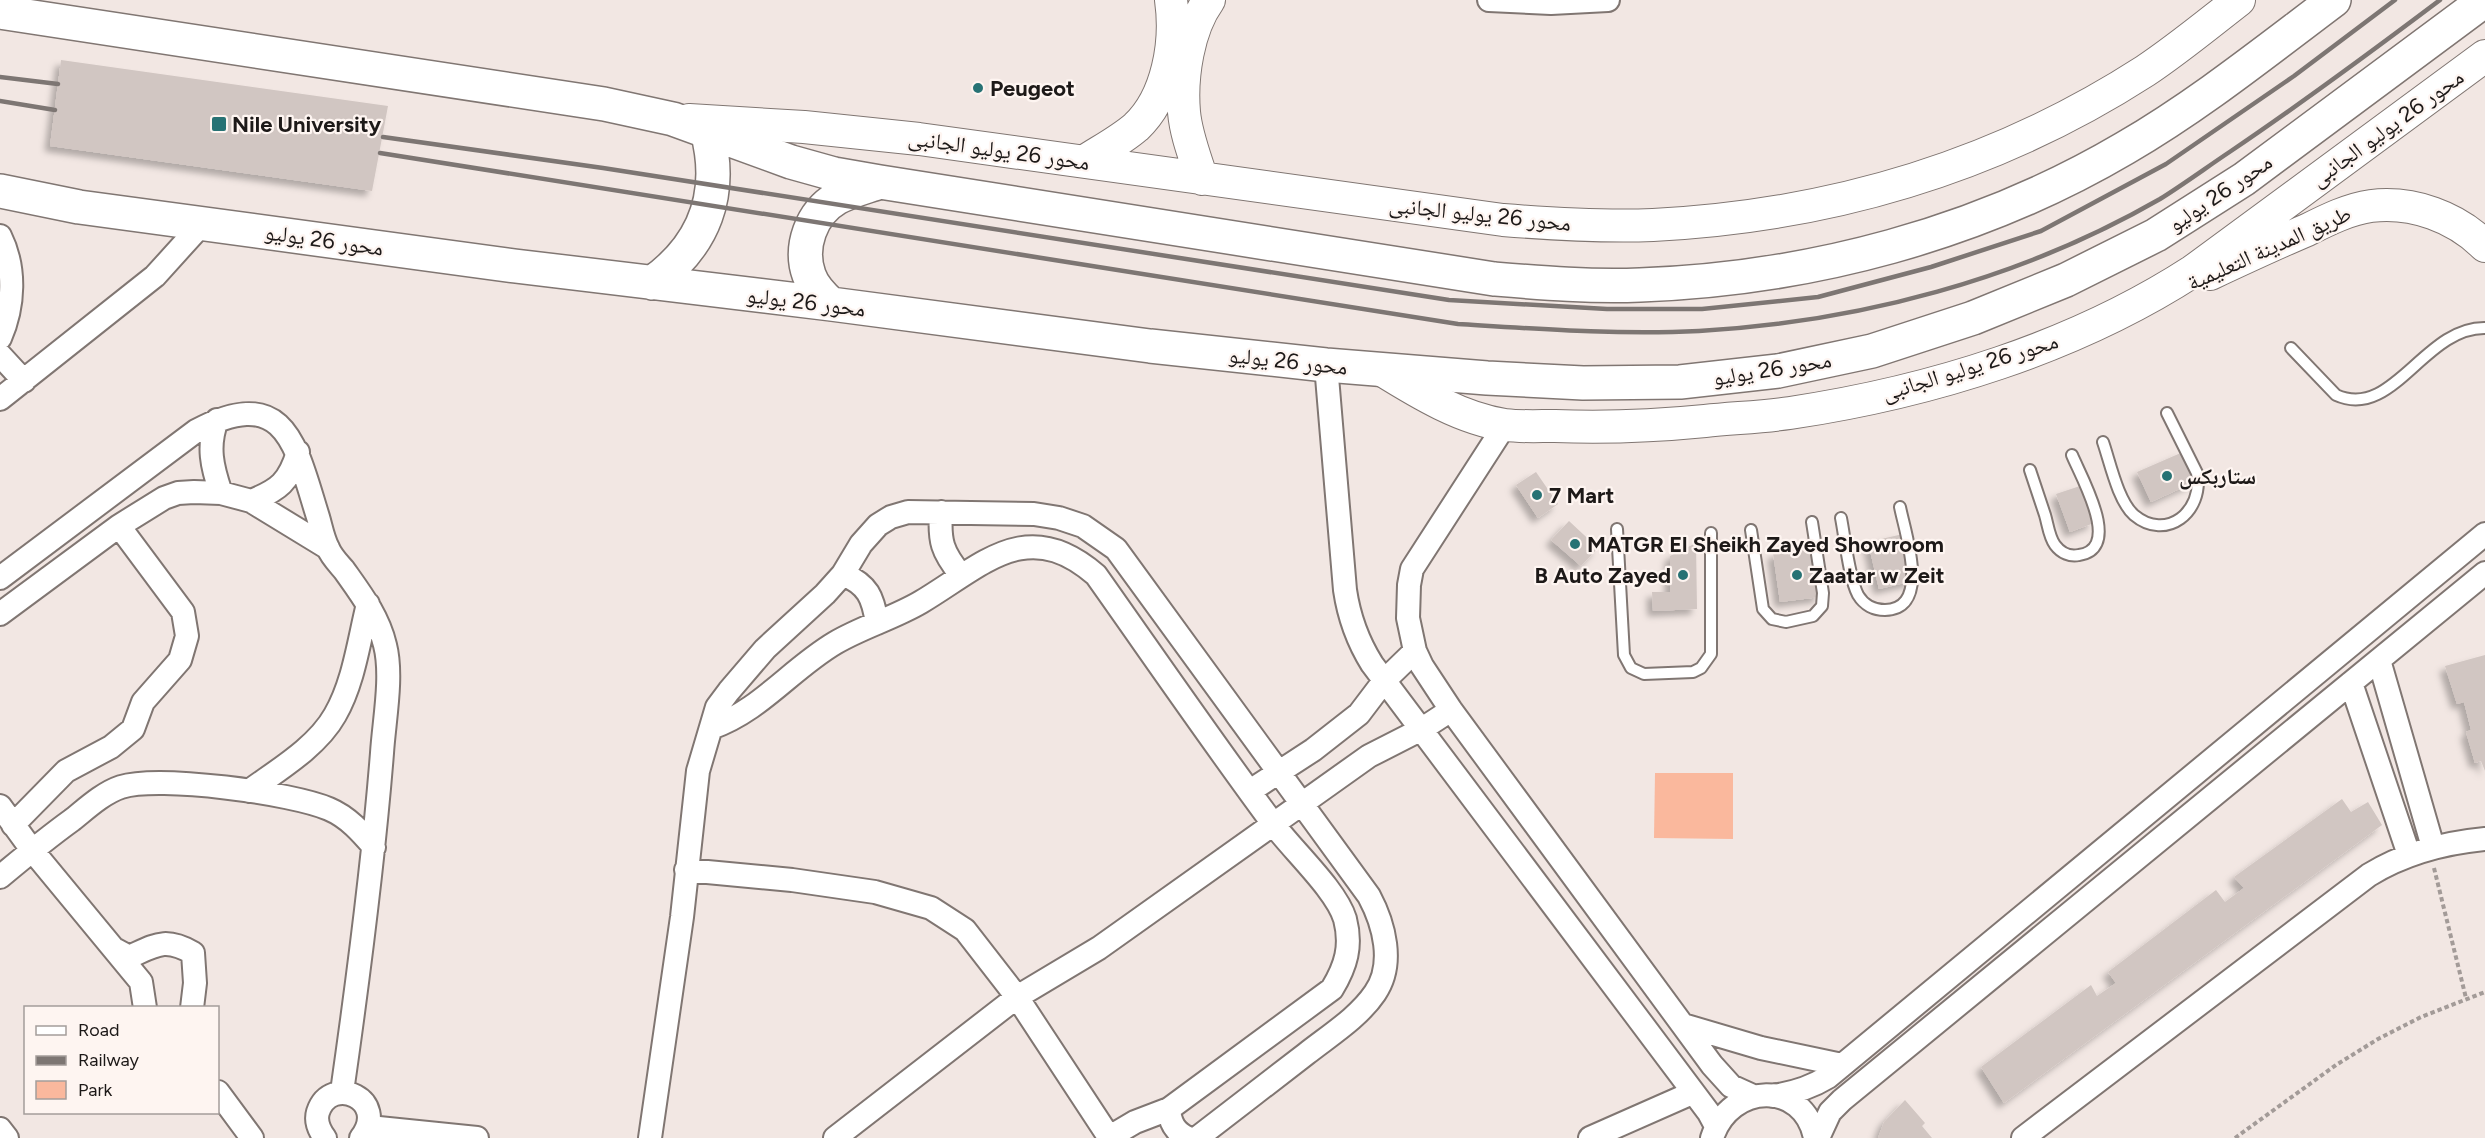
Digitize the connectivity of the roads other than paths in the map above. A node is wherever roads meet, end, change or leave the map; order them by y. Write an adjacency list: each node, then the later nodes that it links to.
1 (1171, 0): 12 (main road)
2 (1209, 0): 13 (main road)
3 (1489, 0): 4 (street)
4 (1608, 0)
5 (2239, 0): 13 (main road, محور 26 يوليو الجانبى)
6 (2334, 0): 14 (highway)
7 (2485, 0): 27 (highway, محور 26 يوليو)
8 (0, 12): 10 (highway)
9 (2485, 56): 20 (main road, محور 26 يوليو الجانبى)
10 (673, 119): 11 (highway); 12 (main road, محور 26 يوليو الجانبى)
11 (707, 131): 14 (highway); 19 (highway)
12 (1085, 161): 13 (main road, محور 26 يوليو الجانبى)
13 (1202, 179)
14 (880, 182): 21 (highway)
15 (0, 191): 16 (highway, محور 26 يوليو)
16 (203, 224): 19 (highway, محور 26 يوليو); 28 (street)
17 (0, 236): 23 (street)
18 (2485, 246): 20 (main road, طريق المدينة التعليمية)
19 (652, 283): 21 (highway, محور 26 يوليو)
20 (2151, 299): 32 (main road, محور 26 يوليو الجانبى)
21 (831, 304): 26 (highway, محور 26 يوليو)
22 (2485, 328): 24 (lane)
23 (0, 338)
24 (2291, 348)
25 (0, 355): 28 (street)
26 (1326, 365): 27 (highway, محور 26 يوليو); 60 (street)
27 (1382, 370): 32 (main road, محور 26 يوليو الجانبى)
28 (24, 381): 29 (street)
29 (0, 399)
30 (2167, 413): 33 (lane)
31 (217, 420): 34 (street); 37 (street); 53 (street)
32 (1505, 425): 58 (street)
33 (2103, 442)
34 (298, 452): 38 (street); 48 (street)
35 (2072, 455): 36 (lane)
36 (2030, 471)
37 (221, 493): 38 (street); 43 (street)
38 (250, 501): 48 (street)
39 (1899, 507): 41 (lane)
40 (941, 512): 51 (street); 52 (street); 65 (street)
41 (1841, 518)
42 (1812, 522): 45 (lane)
43 (119, 526): 56 (street); 71 (street)
44 (1617, 529): 46 (lane)
45 (1751, 530)
46 (1711, 533)
47 (2485, 534): 49 (street)
48 (328, 548): 55 (street)
49 (2439, 572): 54 (street); 83 (street)
50 (2485, 573): 54 (street)
51 (843, 574): 57 (street); 63 (street)
52 (961, 574): 57 (street); 67 (street)
53 (0, 578)
54 (2460, 594): 59 (street)
55 (368, 604): 66 (street); 73 (street)
56 (0, 614)
57 (877, 623): 63 (street)
58 (1415, 651): 60 (street); 62 (street)
59 (2379, 660): 61 (street); 75 (street)
60 (1384, 681): 64 (street); 65 (street)
61 (2351, 683): 75 (street); 102 (street)
62 (1451, 710): 64 (street); 82 (street)
63 (711, 728): 76 (street)
64 (1422, 729): 68 (street); 86 (street)
65 (1278, 772): 67 (street); 68 (street)
66 (249, 791): 73 (street); 74 (street)
67 (1250, 791): 70 (street)
68 (1301, 803): 70 (street); 100 (street)
69 (0, 806): 71 (street)
70 (1272, 823): 79 (street); 88 (street)
71 (13, 825): 74 (street)
72 (2485, 839): 75 (street)
73 (374, 847): 84 (street)
74 (32, 850): 77 (street); 78 (street)
75 (2424, 850): 103 (street)
76 (686, 870): 79 (street); 96 (street)
77 (0, 877)
78 (116, 950): 80 (street); 81 (street)
79 (1017, 997): 97 (street); 98 (street)
80 (146, 1006)
81 (192, 1006)
82 (1683, 1025): 83 (street); 87 (street)
83 (1842, 1065): 87 (street)
84 (342, 1092): 90 (street); 92 (street)
85 (219, 1093): 94 (street)
86 (1692, 1093): 91 (street); 101 (street)
87 (1763, 1096): 91 (street); 102 (street)
88 (1169, 1109): 98 (street); 99 (street)
89 (0, 1129): 93 (street)
90 (365, 1132): 95 (street)
91 (1714, 1132)
92 (318, 1135)
93 (7, 1138)
94 (252, 1138)
95 (477, 1138)
96 (650, 1138)
97 (835, 1138)
98 (1109, 1138)
99 (1188, 1138)
100 (1197, 1138)
101 (1590, 1138)
102 (1817, 1138)
103 (2023, 1138)

